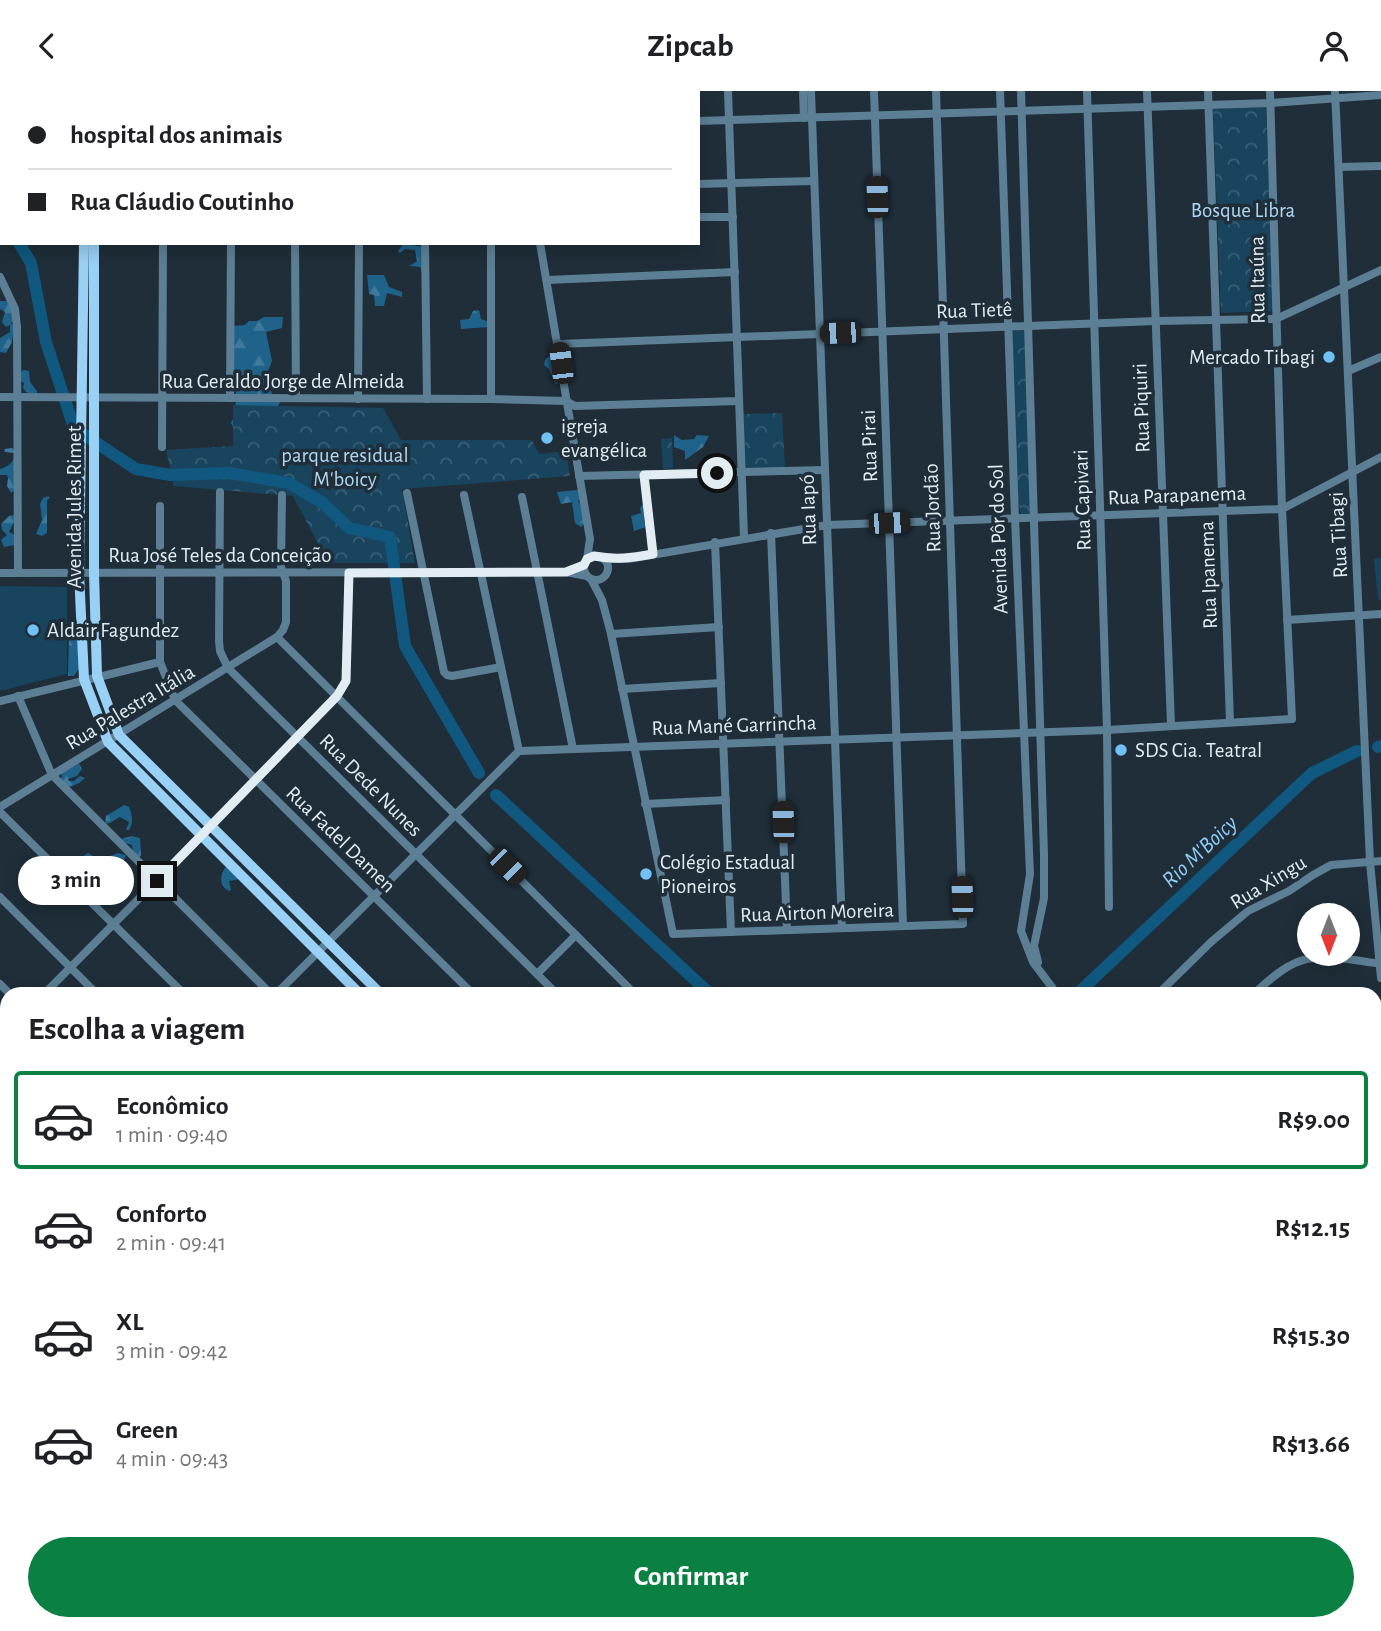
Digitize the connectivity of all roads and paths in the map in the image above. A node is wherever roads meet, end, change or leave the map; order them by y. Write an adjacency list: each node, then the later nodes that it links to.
1 (729, 91): 23 (street)
2 (803, 91): 22 (street, Rua Iapó)
3 (811, 91): 22 (street, Rua Iapó)
4 (874, 91): 21 (street, Rua Pirai)
5 (936, 91): 20 (street, Rua Jordão)
6 (1000, 91): 19 (street, Avenida Pôr do Sol)
7 (1021, 91): 18 (street, Avenida Pôr do Sol)
8 (1087, 91): 17 (street, Rua Capivari)
9 (1147, 91): 16 (street, Rua Piquiri)
10 (1208, 91): 15 (street, Rua Ipanema)
11 (1270, 91): 14 (street, Rua Itaúna)
12 (1336, 94): 13 (street); 14 (street); 26 (street, Rua Tibagi)
13 (1381, 95)
14 (1271, 103): 15 (street); 46 (street, Rua Itaúna)
15 (1208, 105): 16 (street); 47 (street, Rua Ipanema)
16 (1148, 108): 17 (street); 48 (street, Rua Piquiri)
17 (1087, 109): 18 (street); 49 (street, Rua Capivari)
18 (1021, 111): 19 (street); 50 (street, Avenida Pôr do Sol)
19 (1001, 112): 20 (street); 51 (street, Avenida Pôr do Sol)
20 (936, 114): 21 (street); 52 (street, Rua Jordão)
21 (874, 116): 22 (street); 53 (street, Rua Pirai)
22 (808, 118): 23 (street); 27 (street, Rua Iapó)
23 (730, 120): 24 (street); 28 (street)
24 (700, 121)
25 (1381, 166): 26 (street)
26 (1339, 167): 45 (street, Rua Tibagi)
27 (813, 181): 28 (street); 54 (street, Rua Iapó)
28 (732, 183): 29 (street); 31 (street)
29 (700, 184)
30 (700, 217): 31 (street)
31 (733, 217): 42 (street)
32 (84, 245): 61 (main road, Avenida Jules Rimet)
33 (94, 245): 62 (main road, Avenida Jules Rimet)
34 (163, 245): 63 (street)
35 (231, 245): 64 (street)
36 (295, 245): 65 (street)
37 (359, 245): 66 (street)
38 (425, 245): 67 (street)
39 (491, 245): 68 (street)
40 (540, 245): 44 (street)
41 (1381, 270): 45 (street, Rua Tietê)
42 (735, 272): 44 (street); 55 (street)
43 (0, 277): 60 (street)
44 (547, 280): 56 (street)
45 (1343, 288): 46 (street, Rua Tietê); 58 (street, Rua Tibagi)
46 (1276, 319): 47 (street, Rua Tietê); 84 (street, Rua Itaúna)
47 (1215, 320): 48 (street, Rua Tietê); 85 (street, Rua Ipanema)
48 (1156, 321): 49 (street, Rua Tietê); 86 (street, Rua Piquiri)
49 (1095, 323): 50 (street, Rua Tietê); 87 (street, Rua Capivari)
50 (1029, 326): 51 (street, Rua Tietê); 88 (street, Avenida Pôr do Sol)
51 (1008, 327): 52 (street, Rua Tietê); 89 (street, Avenida Pôr do Sol)
52 (943, 329): 53 (street, Rua Tietê); 90 (street, Rua Jordão)
53 (882, 332): 54 (street, Rua Tietê); 91 (street, Rua Pirai)
54 (819, 334): 55 (street, Rua Tietê); 73 (street, Rua Iapó)
55 (737, 337): 56 (street, Rua Tietê); 70 (street)
56 (559, 344): 69 (street)
57 (1381, 357): 58 (street)
58 (1348, 371): 75 (street, Rua Tibagi)
59 (0, 397): 60 (street, Rua Geraldo Jorge de Almeida)
60 (17, 397): 61 (street, Rua Geraldo Jorge de Almeida); 103 (street)
61 (80, 397): 62 (street, Rua Geraldo Jorge de Almeida); 104 (main road, Avenida Jules Rimet)
62 (93, 398): 63 (street, Rua Geraldo Jorge de Almeida); 105 (main road, Avenida Jules Rimet)
63 (162, 398): 64 (street, Rua Geraldo Jorge de Almeida); 71 (street)
64 (230, 398): 65 (street, Rua Geraldo Jorge de Almeida)
65 (296, 398): 66 (street, Rua Geraldo Jorge de Almeida)
66 (358, 399): 67 (street, Rua Geraldo Jorge de Almeida)
67 (427, 399): 68 (street, Rua Geraldo Jorge de Almeida)
68 (491, 399): 69 (street, Rua Geraldo Jorge de Almeida)
69 (566, 401): 70 (street, Rua Geraldo Jorge de Almeida); 77 (street)
70 (739, 401): 74 (street)
71 (162, 447)
72 (1381, 457): 75 (street, Rua Parapanema)
73 (824, 470): 74 (street); 92 (street, Rua Iapó)
74 (742, 473): 76 (street); 94 (street)
75 (1352, 473): 84 (street, Rua Parapanema); 117 (street, Rua Tibagi)
76 (644, 475): 77 (street); 97 (street)
77 (579, 476): 95 (street)
78 (220, 492): 107 (street)
79 (407, 493): 110 (street)
80 (282, 495): 108 (street)
81 (464, 495): 111 (street)
82 (522, 497): 112 (street)
83 (160, 506): 106 (street, Rua Fadel Damen)
84 (1282, 509): 85 (street, Rua Parapanema); 118 (street, Rua Itaúna)
85 (1223, 511): 86 (street, Rua Parapanema); 134 (street, Rua Ipanema)
86 (1162, 513): 87 (street, Rua Parapanema); 135 (street, Rua Piquiri)
87 (1100, 515): 88 (street, Rua Parapanema); 136 (street, Rua Capivari)
88 (1035, 517): 89 (street, Rua Parapanema); 137 (street, Avenida Pôr do Sol)
89 (1015, 518): 90 (street, Rua Parapanema); 138 (street, Avenida Pôr do Sol)
90 (950, 521): 91 (street, Rua Parapanema); 140 (street, Rua Jordão)
91 (889, 523): 92 (street, Rua Parapanema); 142 (street, Rua Pirai)
92 (827, 525): 93 (street, Rua Parapanema); 143 (street, Rua Iapó)
93 (771, 533): 94 (street, Rua Parapanema); 144 (street)
94 (744, 537): 96 (street, Rua Parapanema)
95 (590, 539): 98 (street); 100 (street)
96 (715, 542): 97 (street, Rua Parapanema); 119 (street)
97 (653, 554): 99 (street, Rua Parapanema)
98 (601, 558): 99 (street, Rua Parapanema); 100 (street, Rua Parapanema); 113 (street)
99 (628, 559): 113 (street, Rua Parapanema)
100 (586, 562): 101 (street, Rua José Teles da Conceição); 114 (street)
101 (566, 572): 112 (street, Rua José Teles da Conceição); 114 (street, Rua José Teles da Conceição)
102 (0, 573): 103 (street, Rua José Teles da Conceição)
103 (18, 573): 104 (street, Rua José Teles da Conceição)
104 (79, 573): 105 (street, Rua José Teles da Conceição); 126 (main road, Avenida Jules Rimet)
105 (94, 573): 106 (street, Rua José Teles da Conceição); 125 (main road, Avenida Jules Rimet)
106 (159, 573): 107 (street, Rua José Teles da Conceição); 122 (street, Rua Fadel Damen)
107 (218, 573): 108 (street, Rua José Teles da Conceição); 124 (street)
108 (283, 573): 109 (street, Rua José Teles da Conceição); 121 (street)
109 (349, 573): 110 (street, Rua José Teles da Conceição); 130 (street)
110 (425, 573): 111 (street, Rua José Teles da Conceição); 123 (street)
111 (481, 573): 112 (street, Rua José Teles da Conceição); 123 (street)
112 (538, 573): 148 (street)
113 (605, 573): 114 (street, Rua Parapanema); 115 (street)
114 (589, 577): 115 (street)
115 (602, 600): 120 (street)
116 (1381, 614): 117 (street)
117 (1359, 615): 118 (street); 160 (street, Rua Tibagi)
118 (1287, 620): 133 (street, Rua Itaúna)
119 (719, 627): 120 (street); 127 (street)
120 (611, 634): 128 (street)
121 (277, 637): 124 (street, Rua Palestra Itália); 130 (street)
122 (160, 662): 125 (street); 131 (street, Rua Fadel Damen)
123 (501, 667): 149 (street)
124 (228, 668): 131 (street, Rua Palestra Itália); 141 (street, Rua Dede Nunes)
125 (97, 676): 126 (street); 139 (main road, Avenida Jules Rimet)
126 (84, 679): 129 (street); 145 (main road, Avenida Jules Rimet)
127 (721, 683): 128 (street); 146 (street)
128 (622, 689): 147 (street)
129 (18, 696): 132 (street); 150 (street)
130 (337, 696): 141 (street); 155 (street)
131 (175, 700): 139 (street, Rua Palestra Itália); 151 (street, Rua Fadel Damen)
132 (0, 701)
133 (1292, 719): 134 (street, Rua Mané Garrincha)
134 (1230, 722): 135 (street, Rua Mané Garrincha)
135 (1171, 725): 136 (street, Rua Mané Garrincha)
136 (1107, 730): 137 (street, Rua Mané Garrincha); 166 (street, Rua Capivari)
137 (1040, 731): 138 (street, Rua Mané Garrincha); 165 (street, Avenida Pôr do Sol)
138 (1024, 732): 140 (street, Rua Mané Garrincha); 162 (street, Avenida Pôr do Sol)
139 (119, 735): 145 (street, Rua Palestra Itália); 156 (main road, Avenida Jules Rimet)
140 (957, 735): 142 (street, Rua Mané Garrincha); 168 (street, Rua Jordão)
141 (297, 737): 151 (street); 158 (street, Rua Dede Nunes)
142 (897, 737): 143 (street, Rua Mané Garrincha); 169 (street, Rua Pirai)
143 (835, 739): 144 (street, Rua Mané Garrincha); 171 (street, Rua Iapó)
144 (779, 741): 146 (street, Rua Mané Garrincha); 172 (street)
145 (108, 743): 150 (street, Rua Palestra Itália); 157 (main road, Avenida Jules Rimet)
146 (723, 743): 147 (street, Rua Mané Garrincha); 152 (street)
147 (633, 746): 148 (street, Rua Mané Garrincha); 153 (street)
148 (573, 748): 149 (street, Rua Mané Garrincha)
149 (519, 751): 155 (street)
150 (52, 775): 154 (street, Rua Palestra Itália); 161 (street)
151 (255, 780): 156 (street); 163 (street, Rua Fadel Damen)
152 (726, 800): 153 (street); 174 (street)
153 (645, 804): 174 (street, Rua Airton Moreira)
154 (0, 809): 167 (street)
155 (456, 815): 158 (street); 175 (street)
156 (211, 826): 157 (street); 176 (main road, Avenida Jules Rimet)
157 (202, 836): 161 (street); 177 (main road, Avenida Jules Rimet)
158 (416, 854): 163 (street); 180 (street, Rua Dede Nunes)
159 (1381, 861): 160 (street, Rua Xingu)
160 (1370, 862): 178 (street, Rua Tibagi); 194 (street, Rua Xingu)
161 (157, 881): 167 (street); 186 (street)
162 (1028, 895): 165 (street); 173 (street, Avenida Pôr do Sol)
163 (374, 896): 176 (street); 190 (street, Rua Fadel Damen)
164 (0, 897): 179 (street)
165 (1044, 898): 170 (street, Avenida Pôr do Sol)
166 (1110, 907)
167 (113, 924): 179 (street); 185 (street)
168 (963, 924): 169 (street, Rua Airton Moreira)
169 (903, 926): 171 (street, Rua Airton Moreira)
170 (1037, 927): 173 (street); 181 (street, Avenida Pôr do Sol)
171 (842, 928): 172 (street, Rua Airton Moreira)
172 (787, 930): 174 (street, Rua Airton Moreira)
173 (1021, 931): 181 (street, Avenida Pôr do Sol)
174 (731, 932)
175 (576, 935): 180 (street); 192 (street)
176 (328, 942): 177 (street); 189 (main road, Avenida Jules Rimet)
177 (318, 952): 187 (street); 188 (main road, Avenida Jules Rimet)
178 (1380, 964): 182 (street, Rua Tibagi); 195 (street)
179 (70, 968): 183 (street); 184 (street)
180 (537, 974): 191 (street, Rua Dede Nunes)
181 (1044, 978): 193 (street, Avenida Pôr do Sol)
182 (1381, 978)
183 (51, 987)
184 (90, 987)
185 (177, 987)
186 (264, 987)
187 (283, 987)
188 (353, 987)
189 (374, 987)
190 (466, 987)
191 (550, 987)
192 (628, 987)
193 (1051, 987)
194 (1165, 987)
195 (1261, 987)

